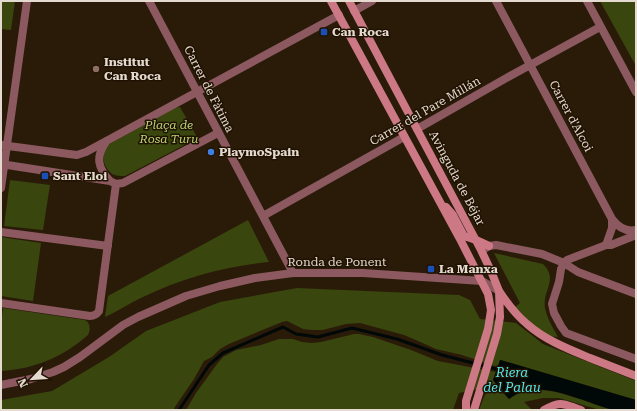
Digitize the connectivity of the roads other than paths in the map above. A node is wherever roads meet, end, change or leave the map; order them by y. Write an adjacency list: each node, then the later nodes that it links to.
1 (27, 1): 18 (street)
2 (149, 1): 12 (street, Carrer de Fàtima)
3 (331, 1): 9 (main road, Avinguda de Béjar)
4 (349, 1): 8 (main road, Avinguda de Béjar)
5 (372, 1): 8 (street)
6 (496, 1): 11 (street, Carrer d'Alcoi)
7 (586, 1): 10 (street)
8 (354, 11): 14 (main road, Avinguda de Béjar)
9 (339, 15): 12 (street); 16 (main road, Avinguda de Béjar)
10 (600, 27): 11 (street, Carrer del Pare Millán); 13 (street)
11 (530, 65): 14 (street, Carrer del Pare Millán); 24 (street, Carrer d'Alcoi)
12 (198, 92): 15 (street, Carrer de Fàtima); 17 (street)
13 (636, 92)
14 (417, 129): 16 (main road, Carrer del Pare Millán); 28 (main road, Avinguda de Béjar)
15 (218, 133): 20 (street); 23 (street, Carrer de Fàtima)
16 (404, 137): 22 (main road, Avinguda de Béjar); 23 (street, Carrer del Pare Millán)
17 (106, 141): 18 (street); 20 (street)
18 (4, 146): 19 (street)
19 (3, 164): 20 (street); 21 (street)
20 (113, 182): 30 (street)
21 (1, 188)
22 (437, 198): 28 (main road, Avinguda de Béjar); 35 (main road, Avinguda de Béjar)
23 (263, 216): 34 (street, Carrer de Fàtima)
24 (612, 220): 25 (street); 29 (street)
25 (636, 230)
26 (1, 232): 30 (street)
27 (636, 235): 29 (street)
28 (476, 240): 31 (main road, Avinguda de Béjar); 32 (main road, Avinguda de Béjar)
29 (606, 244): 33 (street)
30 (108, 246): 38 (street)
31 (489, 246): 32 (street); 33 (street)
32 (482, 250): 36 (main road, Avinguda de Béjar)
33 (564, 263): 37 (street); 39 (street)
34 (293, 273): 35 (street, Ronda de Ponent); 41 (street, Ronda de Ponent)
35 (482, 281): 36 (street, Ronda de Ponent); 42 (main road, Avinguda de Béjar)
36 (499, 291): 40 (main road, Ronda de Ponent); 43 (main road, Avinguda de Béjar)
37 (636, 294)
38 (1, 303)
39 (636, 359)
40 (636, 376)
41 (4, 383)
42 (465, 408)
43 (474, 410)
44 (544, 410): 45 (main road)
45 (581, 410)

